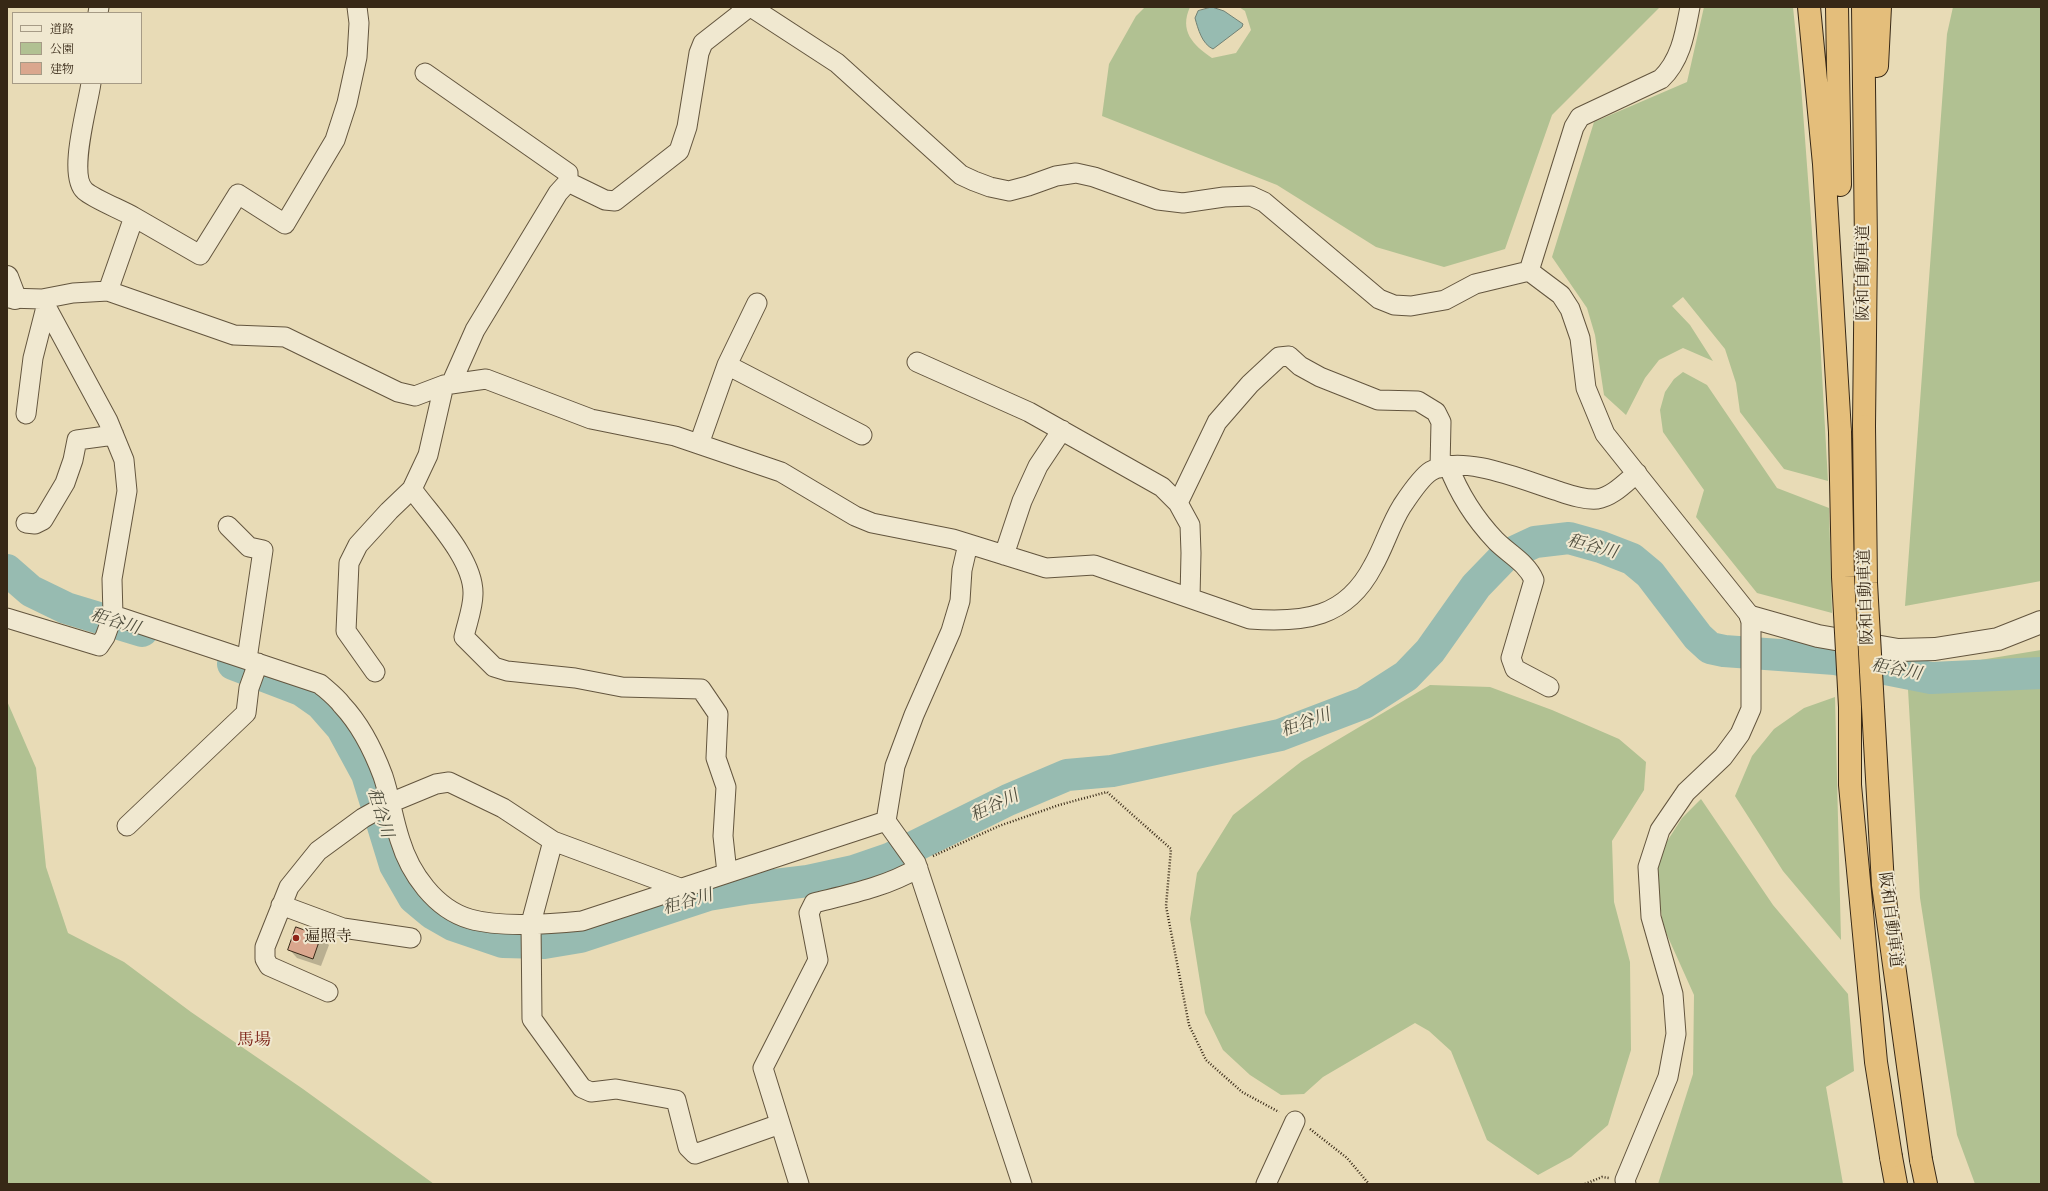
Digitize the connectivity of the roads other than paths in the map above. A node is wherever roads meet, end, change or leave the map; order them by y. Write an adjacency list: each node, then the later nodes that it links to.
1 (357, 7): 11 (street)
2 (750, 7): 10 (street); 13 (street)
3 (1690, 7): 13 (street)
4 (1809, 7): 24 (highway)
5 (1837, 7): 24 (highway, 阪和自動車道)
6 (1863, 7): 12 (highway, 阪和自動車道)
7 (1880, 7): 12 (highway)
8 (425, 73): 10 (street)
9 (90, 84): 11 (street)
10 (568, 182): 21 (street)
11 (134, 217): 15 (street)
12 (1866, 244): 62 (highway, 阪和自動車道, bridge)
13 (1529, 271): 29 (street)
14 (7, 277): 16 (street)
15 (108, 291): 17 (street); 21 (street)
16 (11, 298): 17 (street)
17 (44, 303): 22 (street); 25 (street)
18 (757, 303): 20 (street)
19 (917, 362): 23 (street)
20 (727, 365): 26 (street); 27 (street)
21 (448, 385): 27 (street); 30 (street)
22 (26, 414)
23 (1062, 430): 31 (street); 35 (street)
24 (1840, 432): 61 (highway, 阪和自動車道, bridge)
25 (114, 435): 32 (street); 37 (street)
26 (862, 435)
27 (698, 444): 34 (street)
28 (1444, 467): 29 (street); 31 (street); 36 (street); 43 (street)
29 (1637, 473): 38 (street)
30 (412, 490): 42 (street); 49 (street)
31 (1178, 503): 36 (street)
32 (26, 523)
33 (228, 526): 41 (street)
34 (968, 544): 35 (street); 45 (street)
35 (1004, 555): 36 (street)
36 (1190, 598)
37 (113, 615): 39 (street); 41 (street)
38 (1751, 617): 40 (street); 57 (street)
39 (7, 618)
40 (2041, 622)
41 (253, 661): 44 (street); 46 (street)
42 (374, 672)
43 (1549, 687)
44 (388, 804): 47 (street); 51 (street); 52 (street)
45 (886, 821): 48 (street); 49 (street)
46 (127, 826)
47 (553, 841): 50 (street); 52 (street)
48 (917, 866): 56 (street); 59 (street)
49 (727, 873): 50 (street)
50 (680, 888): 52 (street)
51 (281, 905): 53 (street); 54 (street)
52 (531, 923): 56 (street)
53 (411, 938)
54 (328, 992)
55 (1295, 1121): 60 (street)
56 (780, 1124): 58 (street)
57 (1625, 1182)
58 (799, 1184)
59 (1022, 1184)
60 (1266, 1184)
61 (1896, 1184)
62 (1926, 1184)

